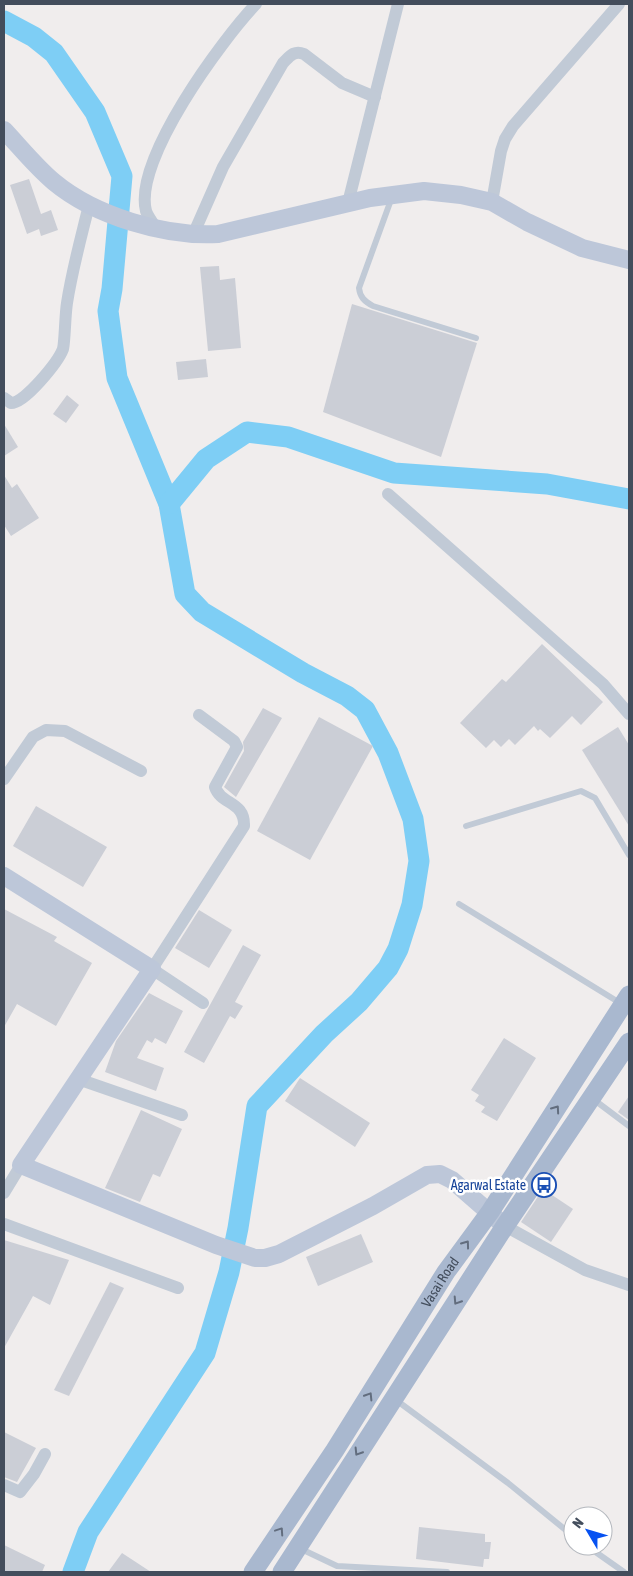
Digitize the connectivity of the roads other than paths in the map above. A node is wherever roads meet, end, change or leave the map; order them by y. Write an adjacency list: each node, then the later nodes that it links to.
1 (256, 4): 10 (street)
2 (398, 4): 4 (street)
3 (619, 4): 7 (street)
4 (375, 97): 8 (street); 11 (street)
5 (4, 130): 9 (street)
6 (393, 194): 7 (street); 8 (street); 13 (lane)
7 (492, 202): 12 (street)
8 (348, 203): 11 (street)
9 (91, 206): 10 (street); 14 (street)
10 (152, 227): 11 (street)
11 (193, 236)
12 (629, 260)
13 (476, 338)
14 (4, 398)
15 (388, 494): 16 (street)
16 (629, 714)
17 (199, 715): 24 (street)
18 (141, 771): 19 (street)
19 (4, 779)
20 (466, 826): 21 (lane)
21 (629, 855)
22 (4, 876): 24 (street)
23 (459, 904): 25 (lane)
24 (152, 969): 26 (street); 29 (street)
25 (626, 1000): 35 (main road, Vasai Road, one-way to 25)
26 (203, 1003)
27 (629, 1042): 28 (main road, Vasai Road)
28 (624, 1060): 30 (main road, Vasai Road)
29 (78, 1080): 31 (street); 33 (street)
30 (592, 1099): 32 (lane); 37 (main road, Vasai Road)
31 (182, 1115)
32 (629, 1126)
33 (21, 1166): 34 (street); 35 (street)
34 (4, 1193)
35 (490, 1212): 37 (street); 47 (main road, Vasai Road, one-way to 35)
36 (4, 1224): 39 (street)
37 (505, 1226): 38 (street); 40 (main road, Vasai Road, one-way to 40)
38 (629, 1285)
39 (178, 1288)
40 (393, 1398): 43 (lane); 44 (main road, Vasai Road, one-way to 44)
41 (45, 1454): 42 (street)
42 (4, 1485)
43 (563, 1528)
44 (297, 1548): 46 (main road, Vasai Road); 48 (lane)
45 (601, 1556): 49 (lane)
46 (289, 1570)
47 (254, 1572)
48 (446, 1572)
49 (624, 1572)

